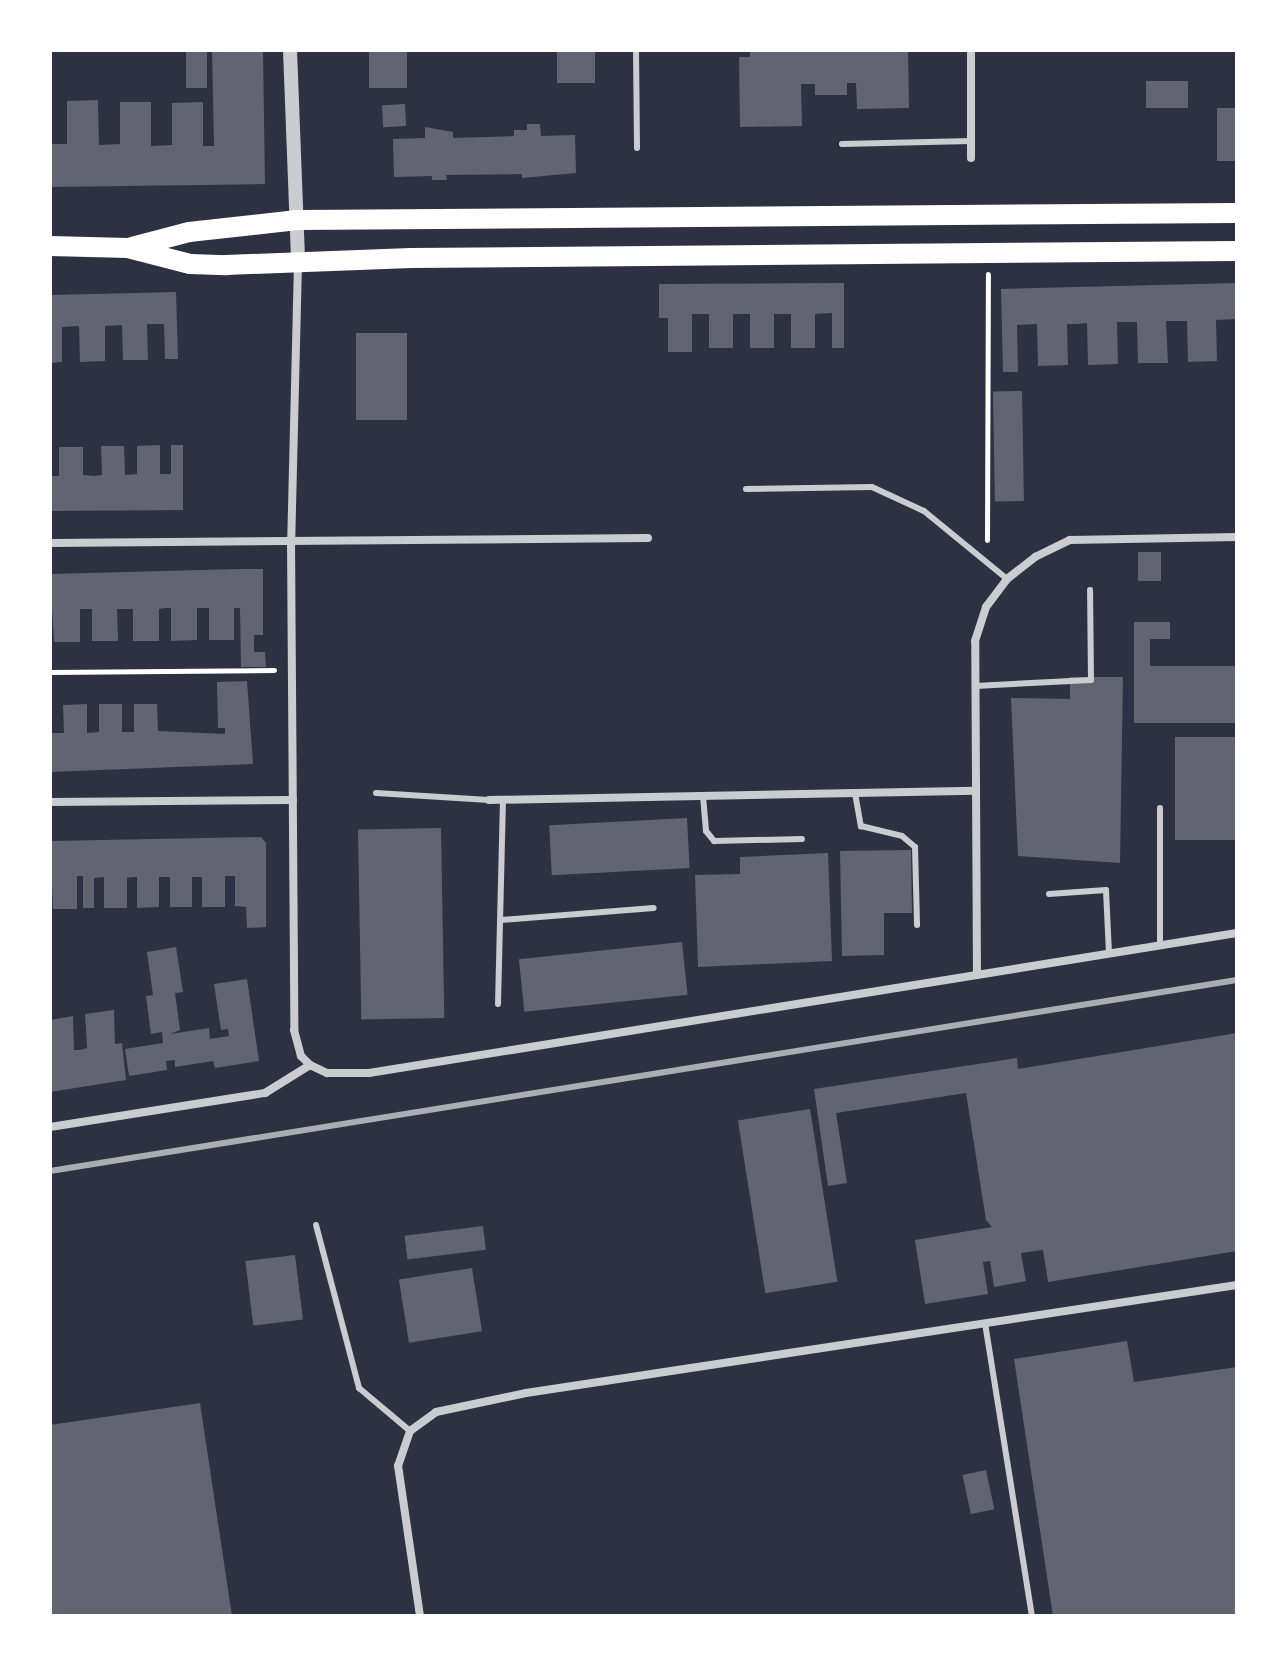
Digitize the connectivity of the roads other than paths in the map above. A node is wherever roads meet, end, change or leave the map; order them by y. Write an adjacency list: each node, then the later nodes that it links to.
1 (290, 50): 9 (street)
2 (636, 50): 6 (lane)
3 (971, 50): 4 (street)
4 (971, 141): 5 (lane); 7 (street)
5 (842, 144)
6 (637, 148)
7 (971, 158)
8 (1237, 213): 9 (main road)
9 (297, 220): 11 (main road); 13 (street)
10 (50, 246): 11 (main road)
11 (128, 248): 13 (main road)
12 (1237, 251): 13 (main road)
13 (298, 262): 17 (street)
14 (746, 489): 19 (lane)
15 (1237, 537): 19 (street)
16 (648, 538): 17 (street)
17 (291, 542): 18 (street); 26 (street)
18 (50, 543)
19 (1007, 579): 21 (street)
20 (1090, 590): 21 (lane)
21 (975, 686): 22 (street)
22 (975, 791): 24 (street); 39 (street)
23 (376, 793): 27 (lane)
24 (855, 793): 25 (street); 35 (lane)
25 (703, 796): 28 (street); 31 (lane)
26 (293, 800): 29 (street); 41 (street)
27 (489, 800): 28 (street)
28 (503, 800): 34 (lane)
29 (50, 802)
30 (1160, 808): 37 (lane)
31 (802, 839)
32 (1049, 894): 38 (lane)
33 (654, 908): 34 (lane)
34 (501, 920): 40 (lane)
35 (917, 925)
36 (1237, 933): 37 (street)
37 (1160, 945): 38 (street)
38 (1109, 953): 39 (street)
39 (977, 975): 41 (street)
40 (498, 1004)
41 (310, 1065): 42 (street)
42 (50, 1127)
43 (316, 1225): 46 (lane)
44 (1237, 1285): 45 (street)
45 (985, 1323): 46 (street); 48 (lane)
46 (410, 1431): 47 (street)
47 (420, 1616)
48 (1032, 1616)

